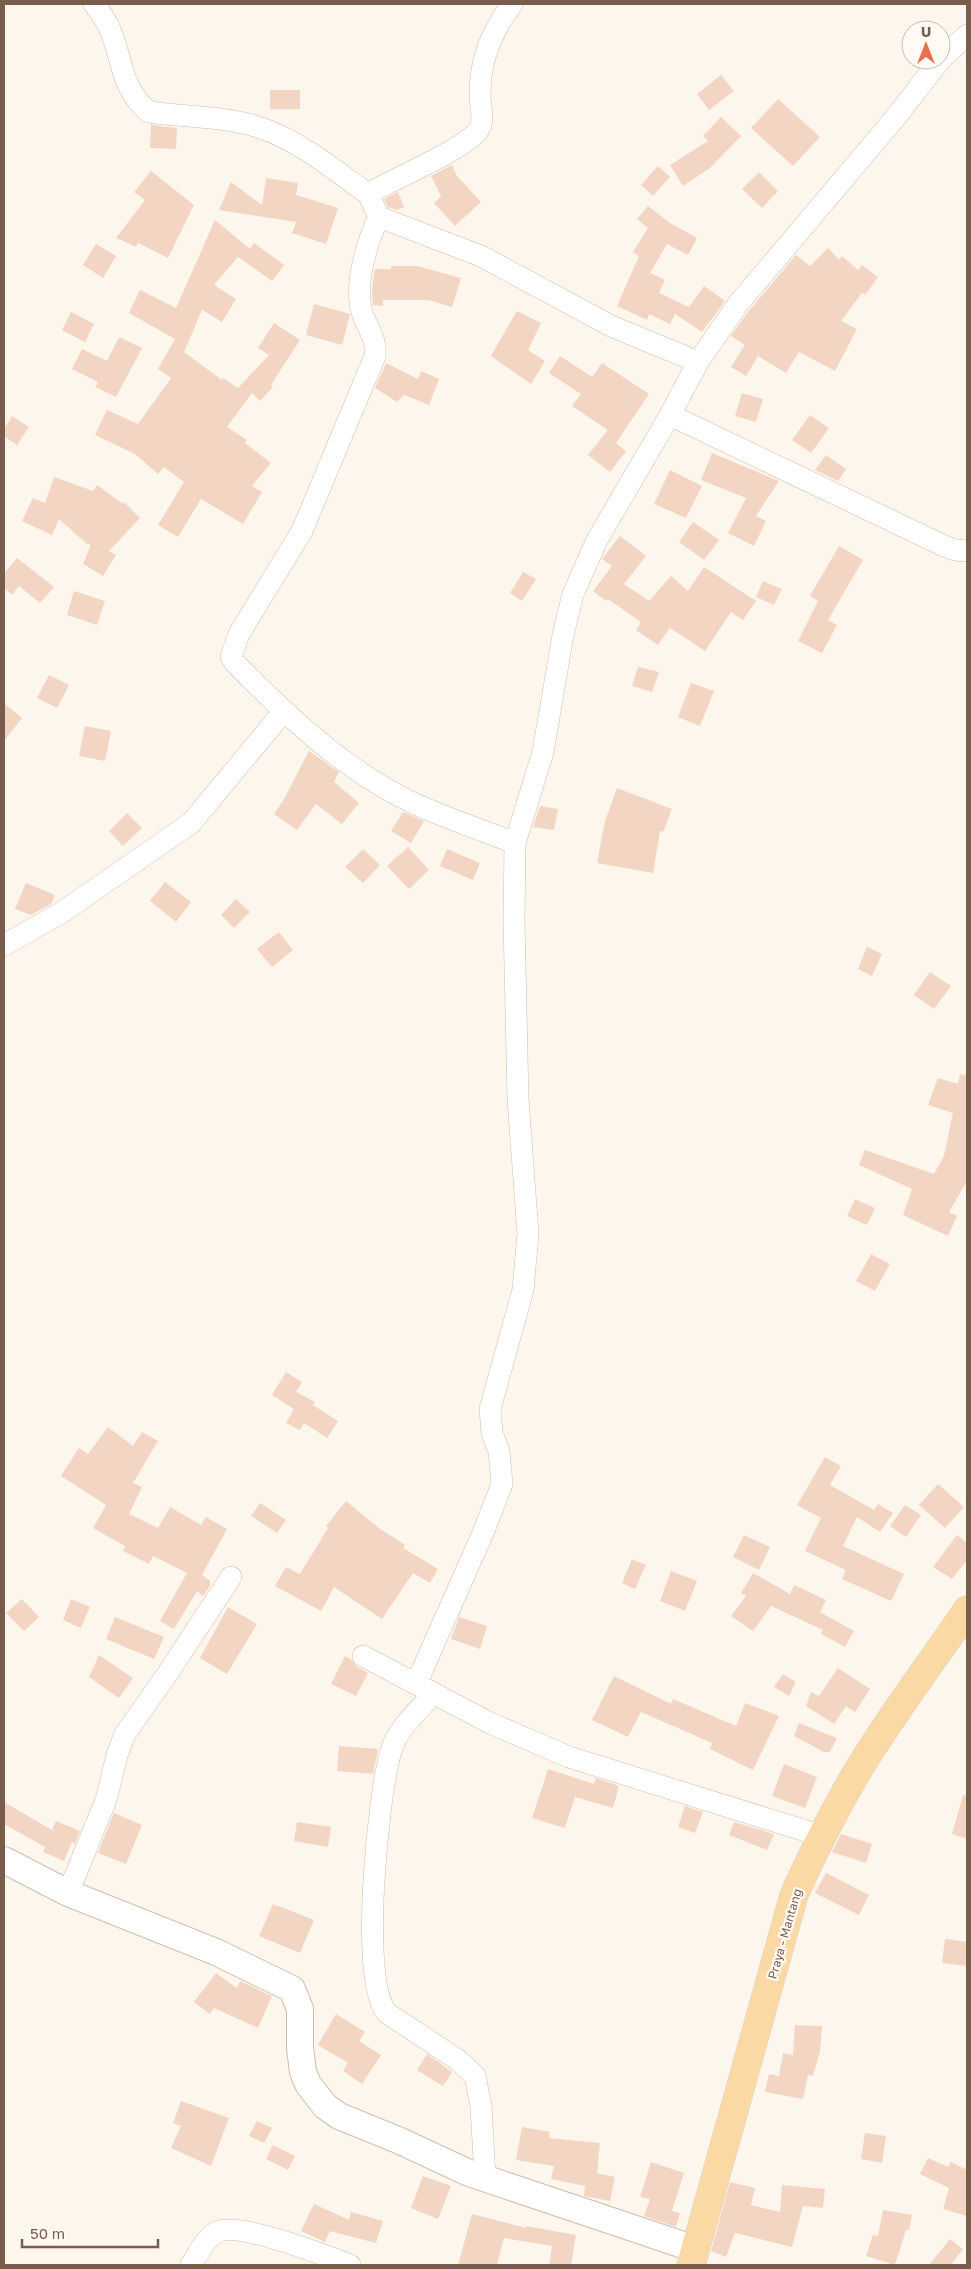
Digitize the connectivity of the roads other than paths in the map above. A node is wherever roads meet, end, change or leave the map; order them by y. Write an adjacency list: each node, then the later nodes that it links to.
1 (94, 4): 6 (street)
2 (512, 4): 6 (street)
3 (967, 35): 4 (street)
4 (951, 49)
5 (931, 70): 8 (street)
6 (368, 194): 7 (street)
7 (379, 217): 8 (street); 11 (street)
8 (698, 362): 9 (street)
9 (670, 415): 10 (street); 12 (street)
10 (967, 551)
11 (284, 712): 12 (street); 13 (street)
12 (515, 843): 17 (street)
13 (4, 945)
14 (231, 1577): 20 (street)
15 (967, 1610): 18 (main road, Praya - Mantang)
16 (363, 1656): 17 (street)
17 (425, 1689): 18 (street); 21 (street)
18 (822, 1836): 22 (main road, Praya - Mantang)
19 (4, 1860): 20 (street)
20 (68, 1893): 21 (street)
21 (485, 2178): 22 (street)
22 (693, 2257)
23 (191, 2265): 24 (street)
24 (350, 2265)

